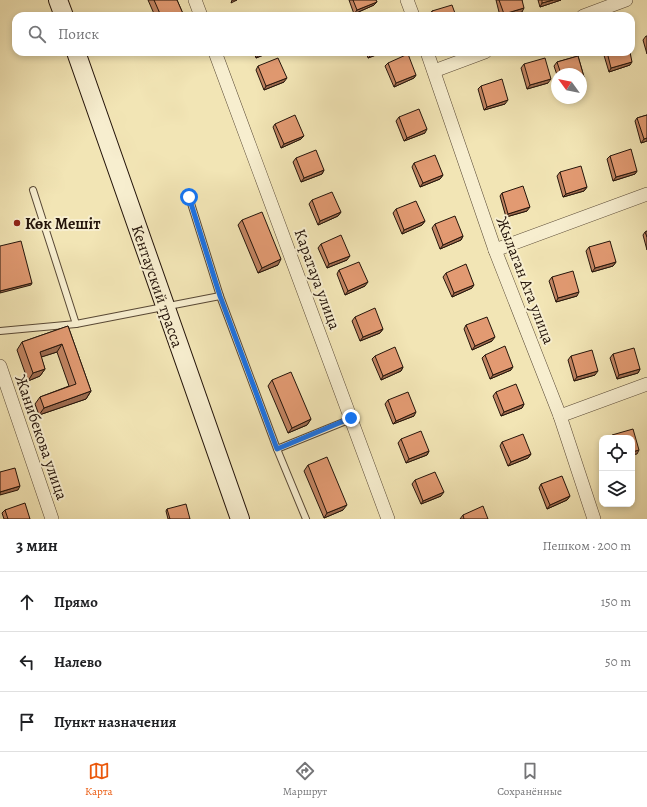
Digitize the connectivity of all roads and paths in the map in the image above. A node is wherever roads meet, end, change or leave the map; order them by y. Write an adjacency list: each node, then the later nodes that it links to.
1 (58, 0): 5 (main road)
2 (195, 0): 6 (street)
3 (407, 0): 7 (street)
4 (626, 0): 8 (street)
5 (62, 12)
6 (200, 12)
7 (412, 12)
8 (594, 12)
9 (77, 56): 19 (main road, Кентауский трасса)
10 (216, 56): 25 (street, Каратауа улица)
11 (428, 56): 13 (street, Жылаган Ата улица)
12 (474, 56): 13 (street)
13 (434, 71): 17 (street, Жылаган Ата улица)
14 (33, 190): 20 (lane)
15 (647, 194): 17 (street)
16 (189, 197): 18 (lane)
17 (495, 250): 24 (street, Жылаган Ата улица)
18 (220, 296): 19 (lane); 26 (lane)
19 (166, 308): 20 (lane); 28 (main road, Кентауский трасса)
20 (76, 324): 21 (lane)
21 (0, 331)
22 (0, 366): 27 (street, Жанибекова улица)
23 (647, 384): 24 (street)
24 (560, 416): 31 (street, Жылаган Ата улица)
25 (351, 418): 26 (lane); 30 (street, Каратауа улица)
26 (277, 449): 29 (lane)
27 (52, 519)
28 (240, 519)
29 (306, 519)
30 (388, 519)
31 (594, 519)

